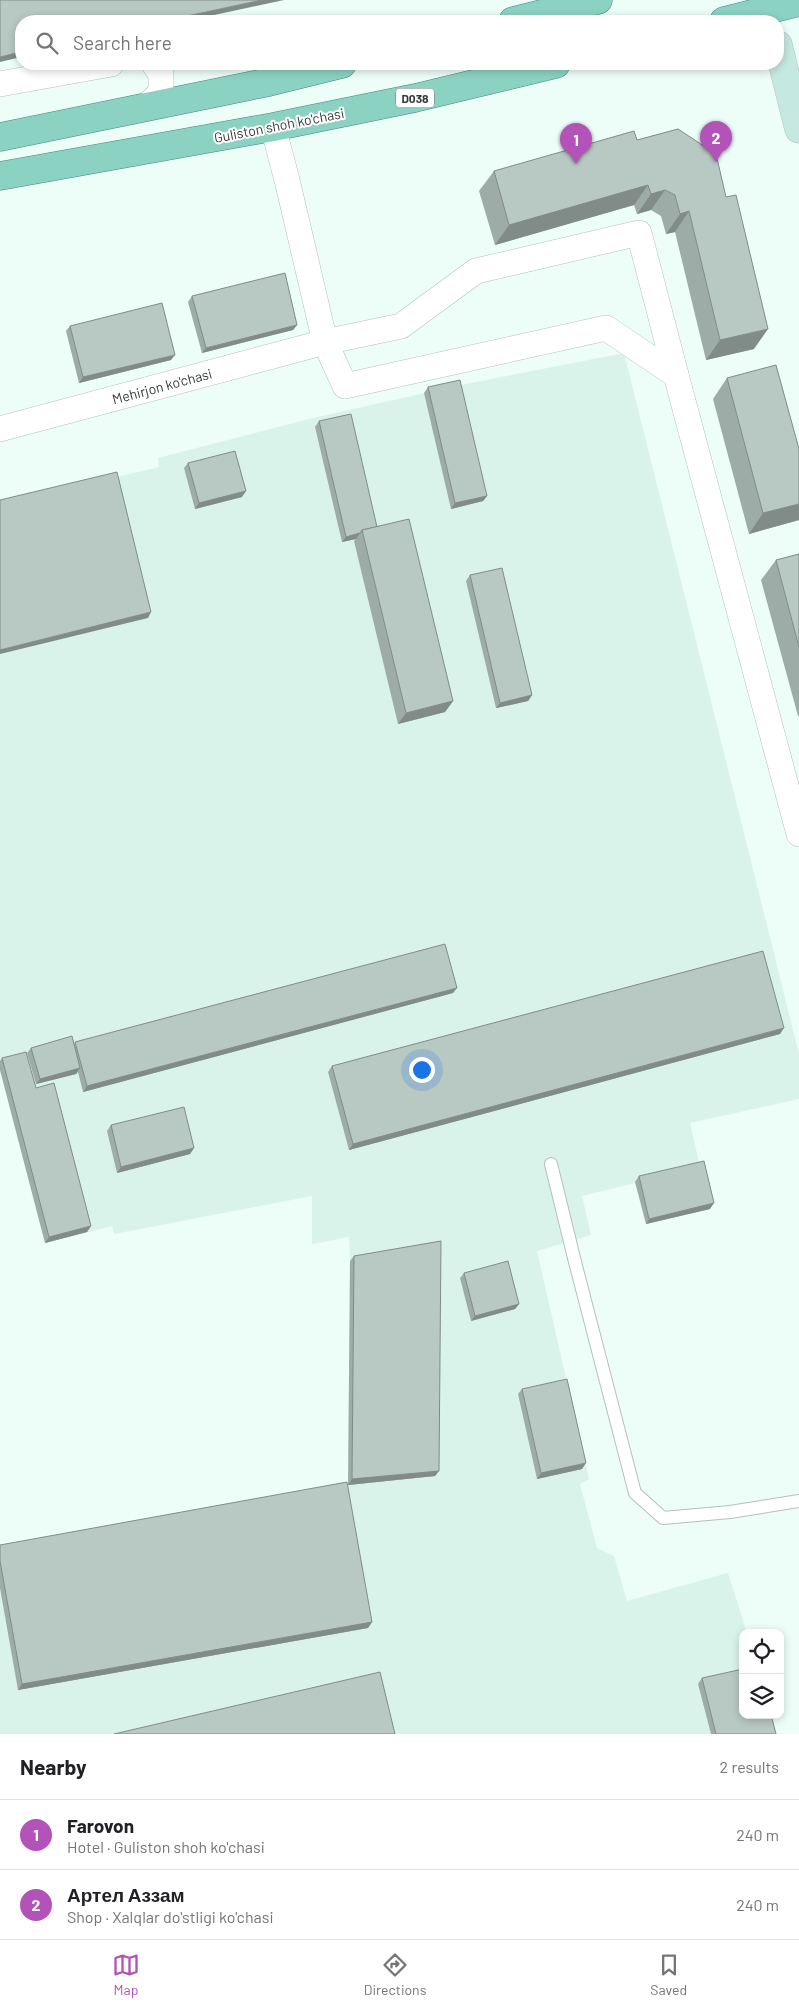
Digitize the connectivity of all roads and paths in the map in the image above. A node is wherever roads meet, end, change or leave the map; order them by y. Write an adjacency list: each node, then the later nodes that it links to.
1 (586, 2): 4 (main road)
2 (799, 2): 3 (main road)
3 (769, 10): 5 (main road)
4 (536, 15)
5 (749, 15)
6 (784, 69): 14 (street)
7 (78, 70): 11 (street)
8 (158, 70): 12 (street)
9 (318, 70): 12 (main road)
10 (531, 70): 13 (main road, Guliston shoh ko'chasi / D038)
11 (0, 84)
12 (145, 108): 15 (main road)
13 (273, 127): 16 (main road, Guliston shoh ko'chasi / D038); 17 (street)
14 (799, 129)
15 (0, 137)
16 (0, 176)
17 (325, 342): 18 (street); 18 (street, Mehirjon ko'chasi); 19 (street, Mehirjon ko'chasi)
18 (676, 375): 20 (street)
19 (0, 429)
20 (799, 834)
21 (551, 1164): 22 (lane)
22 (799, 1501)

